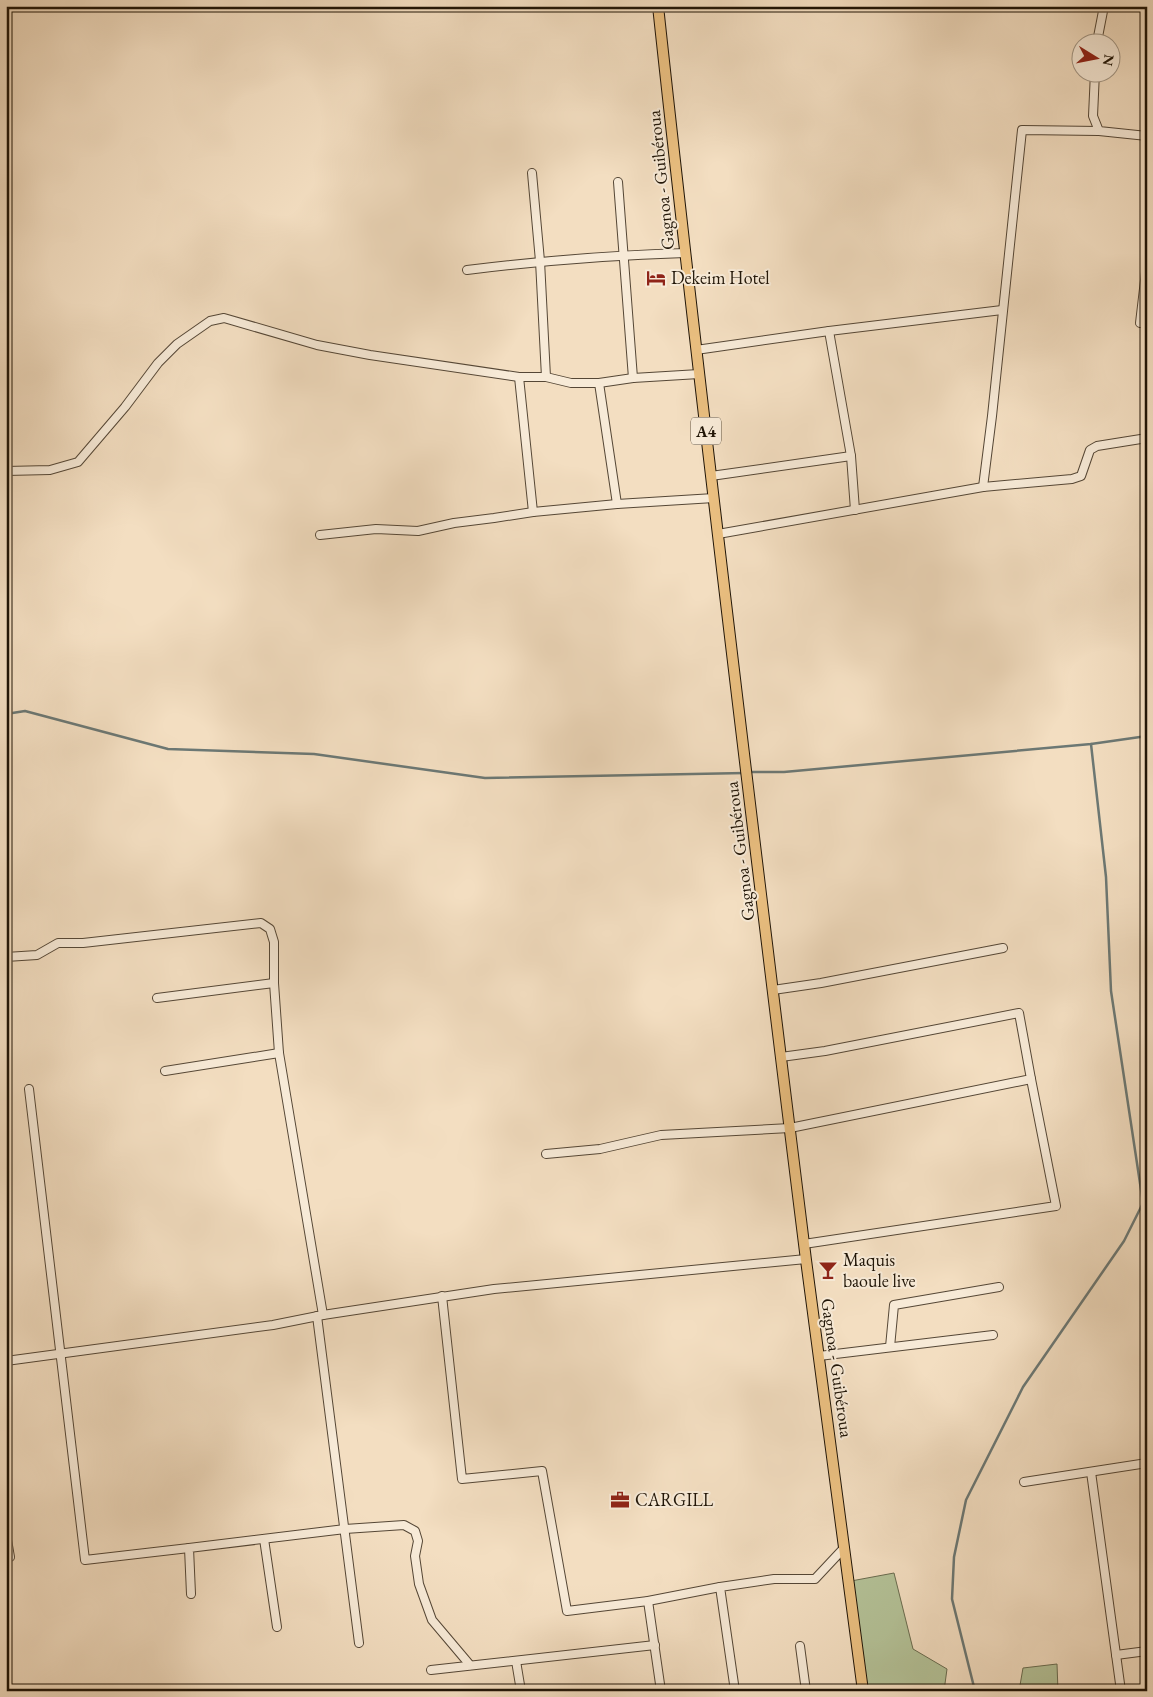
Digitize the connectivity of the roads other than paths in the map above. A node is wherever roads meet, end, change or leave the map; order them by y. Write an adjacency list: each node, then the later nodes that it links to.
1 (658, 6): 9 (main road, Gagnoa - Guibéroua / A4)
2 (1104, 6): 3 (street)
3 (1099, 32)
4 (1094, 82): 5 (street)
5 (1100, 130): 6 (street); 14 (street)
6 (1147, 136)
7 (532, 173): 11 (street)
8 (618, 182): 10 (street)
9 (685, 253): 10 (street); 17 (main road, Gagnoa - Guibéroua / A4)
10 (622, 255): 11 (street); 21 (street)
11 (540, 261): 13 (street); 20 (street)
12 (1147, 262): 15 (street)
13 (467, 270)
14 (1002, 310): 16 (street); 27 (street)
15 (1147, 323)
16 (829, 331): 17 (street); 24 (street)
17 (696, 350): 18 (main road, Gagnoa - Guibéroua / A4)
18 (699, 374): 21 (street); 26 (main road, Gagnoa - Guibéroua / A4)
19 (519, 377): 20 (street); 25 (street); 31 (street)
20 (546, 377): 22 (street)
21 (633, 378): 22 (street)
22 (599, 383): 29 (street)
23 (1147, 438): 27 (street)
24 (851, 456): 26 (street); 30 (street)
25 (6, 471)
26 (712, 476): 28 (main road, Gagnoa - Guibéroua / A4)
27 (983, 487): 30 (street)
28 (714, 498): 29 (street); 32 (main road, Gagnoa - Guibéroua / A4)
29 (617, 504): 31 (street)
30 (855, 510): 32 (street)
31 (532, 512): 33 (street)
32 (718, 534): 37 (main road, Gagnoa - Guibéroua / A4)
33 (320, 536)
34 (1003, 948): 37 (street)
35 (6, 957): 36 (street)
36 (274, 983): 38 (street); 39 (street)
37 (773, 990): 40 (main road, Gagnoa - Guibéroua / A4)
38 (157, 998)
39 (280, 1053): 41 (street); 50 (street)
40 (781, 1057): 42 (street); 44 (main road, Gagnoa - Guibéroua / A4)
41 (165, 1071)
42 (1030, 1079): 44 (street); 46 (street)
43 (29, 1089): 53 (street)
44 (790, 1128): 45 (street); 46 (main road, Gagnoa - Guibéroua / A4)
45 (546, 1154)
46 (804, 1244): 47 (main road, Gagnoa - Guibéroua / A4)
47 (806, 1259): 49 (street); 54 (main road, Gagnoa - Guibéroua / A4)
48 (999, 1286): 52 (street)
49 (442, 1296): 50 (street); 67 (street)
50 (320, 1315): 53 (street); 59 (street)
51 (993, 1335): 52 (street)
52 (890, 1347): 54 (street)
53 (60, 1354): 55 (street); 62 (street)
54 (819, 1356): 63 (main road, Gagnoa - Guibéroua / A4)
55 (6, 1361)
56 (1147, 1463): 57 (street)
57 (1090, 1472): 58 (street); 73 (street)
58 (1024, 1482)
59 (345, 1530): 61 (street); 69 (street); 75 (street)
60 (6, 1534): 64 (street)
61 (264, 1539): 62 (street); 68 (street)
62 (189, 1548): 66 (street)
63 (844, 1548): 65 (street); 81 (main road, Gagnoa - Guibéroua / A4)
64 (10, 1557)
65 (720, 1588): 67 (street); 79 (street)
66 (191, 1594)
67 (648, 1601): 70 (street)
68 (277, 1627)
69 (359, 1643)
70 (655, 1645): 74 (street); 78 (street)
71 (800, 1646): 80 (street)
72 (1147, 1651): 73 (street)
73 (1116, 1655): 82 (street)
74 (516, 1660): 75 (street); 77 (street)
75 (470, 1665): 76 (street)
76 (431, 1670)
77 (521, 1691)
78 (661, 1691)
79 (735, 1691)
80 (806, 1691)
81 (863, 1691)
82 (1121, 1691)

